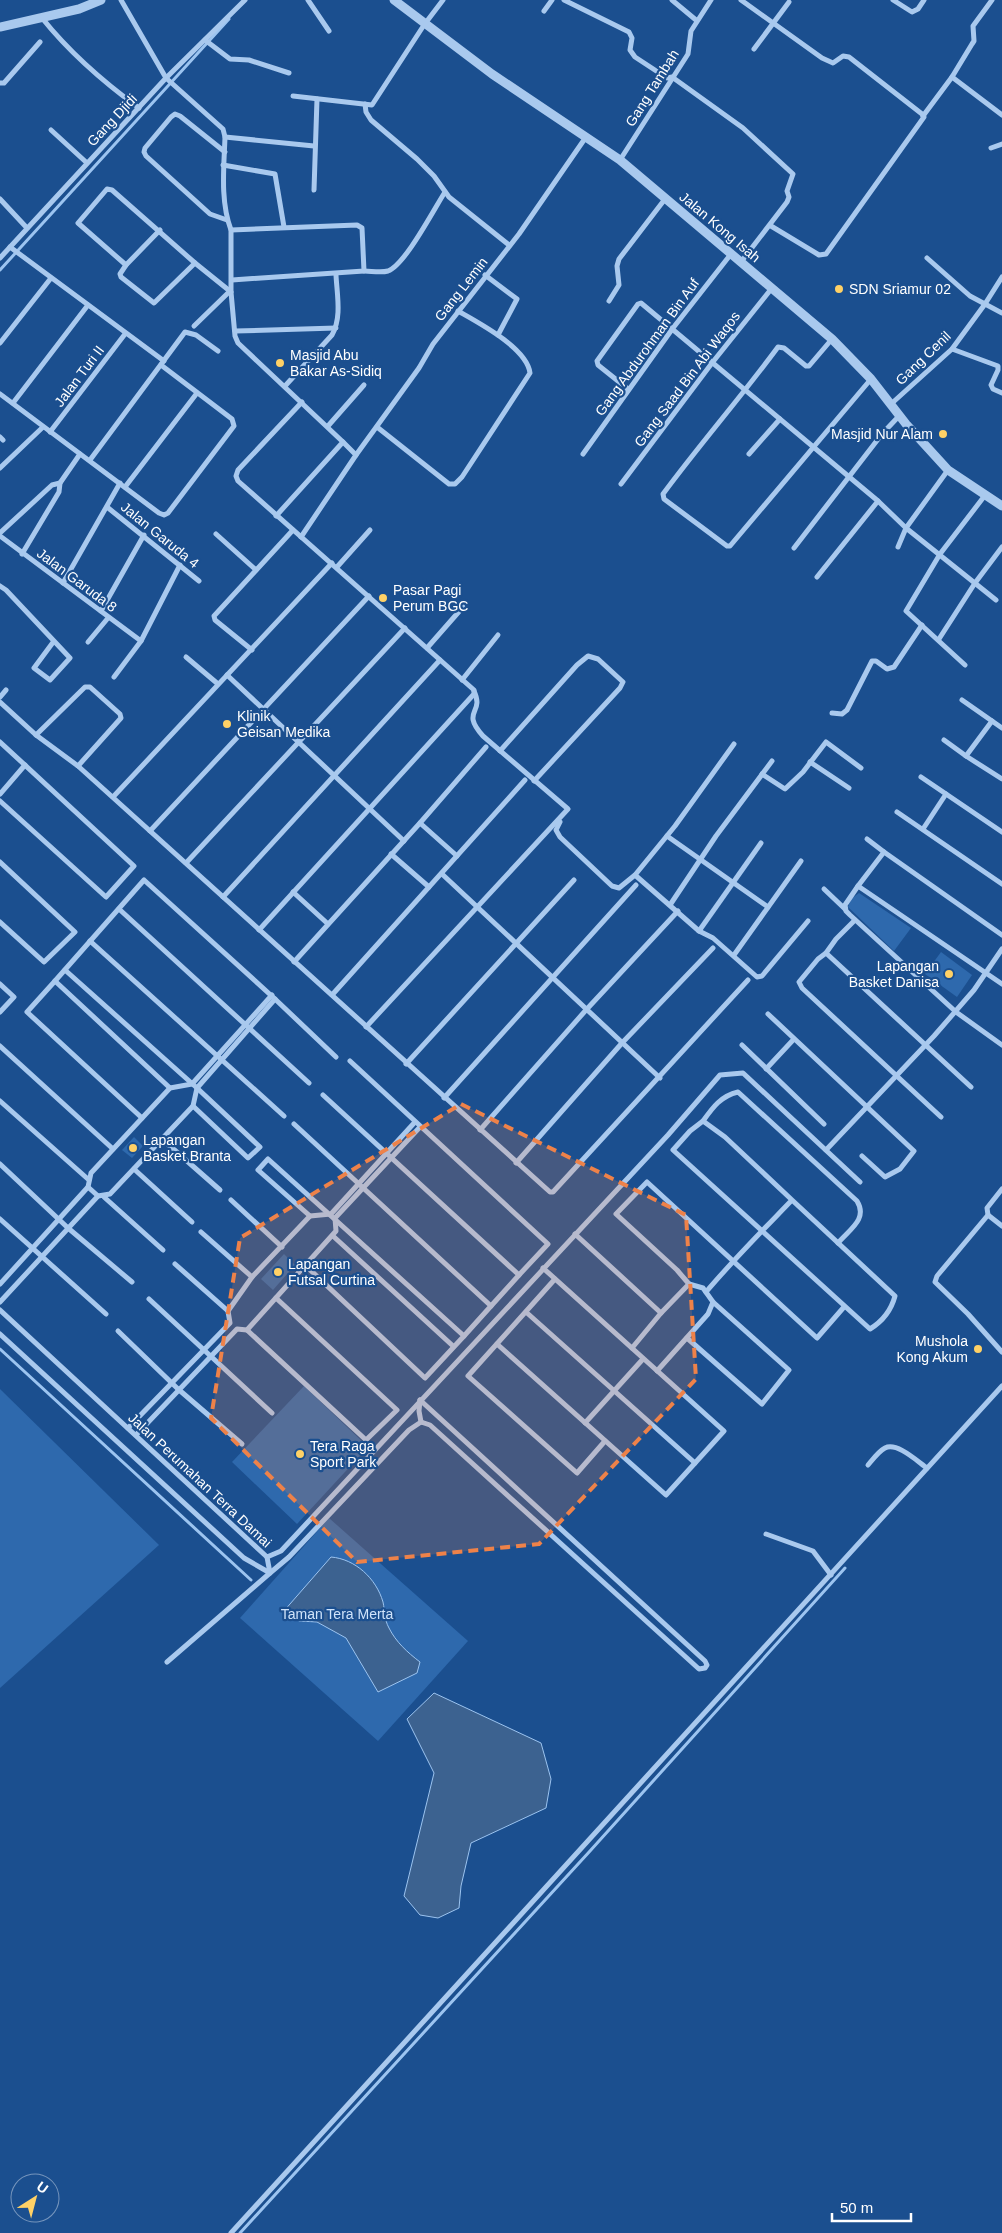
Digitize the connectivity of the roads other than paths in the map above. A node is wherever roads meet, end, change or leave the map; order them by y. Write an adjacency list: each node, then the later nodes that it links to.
1 (101, 0): 17 (street)
2 (121, 0): 29 (street)
3 (245, 0): 23 (street, Gang Djidi)
4 (308, 0): 22 (street)
5 (394, 0): 19 (street, Jalan Kong Isah)
6 (443, 0): 19 (street)
7 (552, 0): 16 (street)
8 (564, 0): 27 (street)
9 (672, 0): 18 (street)
10 (711, 0): 18 (street, Gang Tambah)
11 (741, 0): 20 (street)
12 (893, 0): 13 (street)
13 (924, 0)
14 (992, 0): 28 (street)
15 (789, 2): 20 (street)
16 (544, 11)
17 (41, 18): 21 (street); 34 (street)
18 (696, 20): 27 (street, Gang Tambah)
19 (424, 24): 33 (street); 39 (street, Jalan Kong Isah)
20 (772, 24): 25 (street); 36 (street)
21 (0, 27)
22 (329, 31)
23 (205, 40): 26 (street); 29 (street, Gang Djidi)
24 (40, 42): 30 (street)
25 (754, 50)
26 (289, 72)
27 (672, 77): 44 (street, Gang Tambah); 52 (street)
28 (952, 77): 35 (street); 36 (street)
29 (166, 78): 34 (street, Gang Djidi); 38 (street)
30 (0, 83)
31 (293, 96): 32 (street)
32 (317, 99): 33 (street); 40 (street)
33 (365, 104): 48 (street)
34 (139, 108): 45 (street, Gang Djidi)
35 (1002, 115)
36 (924, 116): 52 (street)
37 (51, 130): 45 (street)
38 (225, 137): 40 (street); 43 (street)
39 (586, 137): 44 (street, Jalan Kong Isah); 57 (street, Gang Lemin)
40 (314, 146): 47 (street)
41 (1001, 146): 42 (street)
42 (991, 148)
43 (225, 152): 46 (street); 51 (street)
44 (620, 160): 50 (street, Jalan Kong Isah)
45 (87, 163): 54 (street, Gang Djidi)
46 (223, 165): 51 (street); 53 (street)
47 (314, 190)
48 (445, 192): 57 (street); 65 (street)
49 (0, 199): 54 (street)
50 (665, 199): 59 (street, Jalan Kong Isah); 73 (street)
51 (227, 220): 56 (street)
52 (771, 226): 62 (street)
53 (284, 227): 56 (street); 65 (street)
54 (27, 228): 58 (street, Gang Djidi)
55 (160, 230): 63 (street); 64 (street); 64 (street)
56 (231, 230): 70 (street)
57 (509, 245): 67 (street, Gang Lemin)
58 (10, 247): 60 (street, Gang Djidi); 69 (street)
59 (731, 254): 62 (street, Jalan Kong Isah); 80 (street, Gang Abdurohman Bin Auf)
60 (0, 258)
61 (927, 258): 74 (street)
62 (741, 262): 71 (street, Jalan Kong Isah)
63 (195, 264): 64 (street); 72 (street)
64 (126, 266)
65 (364, 272): 66 (street)
66 (336, 275): 70 (street); 79 (street)
67 (485, 275): 76 (street, Gang Lemin); 83 (street)
68 (1002, 277): 74 (street, Gang Cenil)
69 (51, 278): 75 (street); 85 (street)
70 (232, 280): 72 (street)
71 (772, 288): 84 (street, Jalan Kong Isah); 88 (street, Gang Saad Bin Abi Waqos)
72 (230, 292): 78 (street); 81 (street)
73 (609, 300)
74 (985, 304): 77 (street); 86 (street, Gang Cenil)
75 (88, 305): 82 (street); 99 (street)
76 (458, 311): 83 (street); 105 (street, Gang Lemin)
77 (1002, 313)
78 (194, 326)
79 (336, 328): 81 (street); 92 (street)
80 (673, 328): 88 (street); 93 (street, Gang Abdurohman Bin Auf); 93 (street)
81 (235, 331): 92 (street)
82 (125, 334): 89 (street); 106 (street, Jalan Turi II)
83 (498, 335): 105 (street)
84 (832, 339): 90 (street, Jalan Kong Isah); 94 (street)
85 (0, 343)
86 (952, 349): 96 (street); 100 (street, Gang Cenil)
87 (218, 351): 89 (street)
88 (712, 362): 94 (street); 119 (street, Gang Saad Bin Abi Waqos)
89 (162, 363): 95 (street); 113 (street)
90 (871, 380): 100 (street, Jalan Kong Isah); 108 (street)
91 (364, 385): 103 (street)
92 (285, 386): 98 (street)
93 (628, 389): 110 (street, Gang Abdurohman Bin Auf)
94 (745, 392): 102 (street); 108 (street)
95 (197, 393): 120 (street); 120 (street)
96 (1002, 393)
97 (0, 394): 99 (street)
98 (302, 402): 103 (street); 125 (street)
99 (13, 403): 104 (street)
100 (890, 404): 101 (street, Jalan Kong Isah)
101 (900, 415): 115 (street, Jalan Kong Isah); 116 (street)
102 (780, 419): 108 (street); 111 (street)
103 (328, 426): 107 (street)
104 (43, 427): 106 (street); 114 (street)
105 (377, 427): 112 (street, Gang Lemin)
106 (50, 432): 109 (street)
107 (343, 442): 112 (street); 125 (street)
108 (814, 448): 116 (street)
109 (80, 454): 113 (street); 118 (street)
110 (583, 454)
111 (750, 454)
112 (356, 456): 132 (street, Gang Lemin)
113 (90, 460): 117 (street)
114 (0, 468)
115 (948, 470): 121 (street, Jalan Kong Isah); 126 (street)
116 (849, 478): 122 (street); 135 (street)
117 (120, 482): 120 (street); 124 (street)
118 (60, 483): 130 (street); 136 (street)
119 (621, 484)
120 (126, 487)
121 (986, 494): 123 (street, Jalan Kong Isah); 137 (street)
122 (878, 501): 126 (street); 141 (street)
123 (1002, 506)
124 (107, 507): 131 (street, Jalan Garuda 4); 143 (street)
125 (276, 516): 127 (street)
126 (906, 528): 133 (street); 137 (street)
127 (293, 530): 132 (street); 140 (street)
128 (370, 530): 139 (street)
129 (216, 534): 140 (street)
130 (0, 535): 136 (street, Jalan Garuda 8)
131 (144, 535): 138 (street, Jalan Garuda 4); 149 (street)
132 (301, 536): 139 (street)
133 (898, 547)
134 (1002, 547): 144 (street)
135 (794, 548)
136 (22, 554): 143 (street, Jalan Garuda 8)
137 (940, 554): 144 (street); 151 (street)
138 (180, 565): 142 (street, Jalan Garuda 4); 156 (street)
139 (334, 565): 146 (street); 159 (street)
140 (256, 570): 159 (street)
141 (817, 577)
142 (199, 581)
143 (63, 583): 149 (street, Jalan Garuda 8)
144 (975, 583): 147 (street); 154 (street)
145 (0, 586): 155 (street)
146 (369, 596): 152 (street); 172 (street)
147 (996, 600)
148 (463, 607): 158 (street)
149 (101, 611): 150 (street, Jalan Garuda 8)
150 (108, 618): 156 (street, Jalan Garuda 8); 157 (street)
151 (922, 625): 154 (street); 173 (street)
152 (405, 628): 158 (street); 179 (street)
153 (498, 635): 165 (street)
154 (939, 639): 162 (street)
155 (54, 641): 155 (street)
156 (141, 641): 164 (street)
157 (88, 642)
158 (427, 648): 161 (street)
159 (252, 650): 163 (street)
160 (186, 657): 166 (street)
161 (440, 660): 165 (street); 190 (street)
162 (965, 664)
163 (228, 675): 166 (street); 172 (street)
164 (114, 678)
165 (462, 680): 168 (street)
166 (218, 684): 198 (street)
167 (6, 690): 169 (street)
168 (474, 690): 182 (street); 200 (street)
169 (0, 697)
170 (962, 700): 174 (street)
171 (0, 702): 176 (street)
172 (263, 710): 179 (street); 205 (street)
173 (832, 713)
174 (992, 721): 175 (street); 183 (street)
175 (1002, 728)
176 (36, 734): 187 (street); 187 (street)
177 (944, 740): 183 (street)
178 (0, 742): 186 (street)
179 (298, 742): 190 (street); 217 (street)
180 (734, 744): 207 (street)
181 (486, 746): 203 (street)
182 (500, 751): 194 (street); 194 (street)
183 (966, 756): 192 (street)
184 (772, 761): 189 (street)
185 (810, 762): 188 (street); 189 (street); 195 (street)
186 (25, 765): 196 (street); 199 (street)
187 (78, 766): 198 (street)
188 (861, 768)
189 (762, 774): 214 (street)
190 (334, 776): 200 (street); 228 (street)
191 (921, 777): 197 (street)
192 (1002, 779)
193 (526, 780): 213 (street)
194 (534, 781): 202 (street)
195 (849, 788)
196 (0, 794)
197 (946, 794): 204 (street); 206 (street)
198 (113, 798): 205 (street)
199 (0, 801)
200 (369, 808): 209 (street); 227 (street)
201 (897, 812): 204 (street)
202 (562, 816): 219 (street); 231 (street)
203 (420, 823): 209 (street); 213 (street)
204 (922, 829): 222 (street)
205 (150, 831): 217 (street)
206 (1002, 832)
207 (667, 836): 214 (street); 219 (street)
208 (868, 839): 211 (street)
209 (404, 841): 212 (street)
210 (761, 843): 221 (street)
211 (884, 852): 224 (street); 241 (street)
212 (391, 854): 225 (street); 238 (street)
213 (458, 856): 218 (street)
214 (700, 859): 221 (street); 229 (street)
215 (801, 861): 230 (street)
216 (0, 862): 237 (street)
217 (186, 864): 228 (street)
218 (442, 874): 225 (street); 231 (street)
219 (635, 875): 229 (street)
220 (574, 880): 243 (street)
221 (734, 882): 230 (street); 240 (street)
222 (1002, 884)
223 (636, 885): 251 (street)
224 (858, 886): 233 (street); 250 (street)
225 (429, 887): 256 (street)
226 (824, 889): 233 (street)
227 (293, 892): 238 (street); 239 (street)
228 (223, 897): 239 (street)
229 (670, 905): 234 (street)
230 (768, 907): 247 (street)
231 (477, 908): 243 (street); 263 (street)
232 (119, 909): 242 (street); 257 (street); 262 (street)
233 (846, 909): 235 (street)
234 (678, 912): 240 (street); 258 (street)
235 (855, 920): 246 (street); 260 (street)
236 (808, 921): 247 (street)
237 (0, 922)
238 (328, 924): 248 (street)
239 (259, 930): 248 (street)
240 (700, 931): 247 (street)
241 (1002, 935)
242 (90, 941): 249 (street); 270 (street)
243 (516, 944): 251 (street); 273 (street)
244 (713, 948): 265 (street)
245 (1002, 949): 250 (street)
246 (826, 953): 267 (street); 275 (street)
247 (734, 955)
248 (294, 962): 256 (street)
249 (65, 970): 253 (street); 278 (street)
250 (986, 973): 255 (street); 260 (street)
251 (552, 978): 258 (street); 282 (street)
252 (748, 980): 276 (street)
253 (55, 981): 280 (street); 288 (street)
254 (0, 984): 259 (street)
255 (1002, 984)
256 (332, 995): 263 (street)
257 (273, 997): 262 (street); 271 (street)
258 (586, 1010): 265 (street); 294 (street)
259 (0, 1012)
260 (956, 1012): 267 (street); 268 (street)
261 (768, 1014): 264 (street)
262 (248, 1026): 270 (street); 277 (street)
263 (366, 1027): 273 (street)
264 (794, 1039): 274 (street); 285 (street)
265 (622, 1043): 276 (street); 300 (street)
266 (742, 1045): 274 (street)
267 (926, 1045): 275 (street); 279 (street)
268 (1002, 1045)
269 (0, 1046): 296 (street)
270 (220, 1057): 278 (street); 286 (street)
271 (336, 1057)
272 (350, 1062): 290 (street)
273 (406, 1064): 282 (street)
274 (766, 1069): 292 (street)
275 (896, 1076): 285 (street); 287 (street)
276 (660, 1078): 300 (street)
277 (309, 1083)
278 (195, 1086): 280 (street); 284 (street); 284 (street)
279 (971, 1087)
280 (170, 1088): 288 (street)
281 (322, 1095): 298 (street)
282 (444, 1098): 294 (street)
283 (0, 1101): 303 (street)
284 (192, 1106): 295 (street)
285 (866, 1107): 297 (street); 299 (street)
286 (284, 1116)
287 (940, 1117)
288 (142, 1118): 296 (street)
289 (703, 1121): 311 (street); 320 (street); 324 (street)
290 (415, 1122): 293 (street); 298 (street)
291 (294, 1124): 305 (street)
292 (824, 1124)
293 (420, 1127): 298 (street); 333 (street)
294 (480, 1130): 300 (street)
295 (162, 1139): 302 (street); 308 (street)
296 (113, 1149): 303 (street)
297 (826, 1150): 304 (street, Jalan Perumahan Terra Damai); 322 (street, Jalan Perumahan Terra Damai)
298 (388, 1156): 305 (street); 333 (street)
299 (862, 1156)
300 (516, 1163)
301 (0, 1164): 316 (street)
302 (134, 1169): 309 (street); 317 (street)
303 (89, 1180): 306 (street)
304 (860, 1182)
305 (361, 1186): 314 (street); 344 (street)
306 (88, 1187): 309 (street); 316 (street)
307 (1002, 1189): 312 (street)
308 (220, 1190)
309 (101, 1197): 319 (street); 327 (street)
310 (231, 1200): 325 (street)
311 (792, 1200): 320 (street); 324 (street)
312 (988, 1215): 318 (street); 362 (street)
313 (310, 1216): 314 (street); 314 (street); 325 (street)
314 (333, 1216): 323 (street); 356 (street)
315 (0, 1219): 326 (street)
316 (59, 1220): 319 (street); 326 (street)
317 (192, 1222)
318 (1002, 1226)
319 (68, 1228): 328 (street); 336 (street)
320 (762, 1230): 329 (street); 345 (street)
321 (201, 1232): 334 (street)
322 (575, 1234): 332 (street, Jalan Perumahan Terra Damai); 349 (street)
323 (333, 1236): 331 (street); 359 (street)
324 (838, 1243): 345 (street)
325 (282, 1247): 334 (street)
326 (32, 1249): 328 (street); 337 (street)
327 (163, 1250)
328 (42, 1258): 342 (street); 350 (street)
329 (732, 1261): 338 (street); 339 (street); 345 (street)
330 (175, 1264): 347 (street)
331 (306, 1266): 340 (street); 359 (street)
332 (543, 1268): 335 (street); 370 (street, Jalan Perumahan Terra Damai)
333 (519, 1275): 344 (street)
334 (252, 1277): 347 (street)
335 (555, 1279): 348 (street); 360 (street)
336 (132, 1282)
337 (0, 1284)
338 (689, 1284): 339 (street); 349 (street)
339 (706, 1292): 343 (street)
340 (276, 1298): 353 (street); 353 (street)
341 (149, 1299): 361 (street)
342 (0, 1302)
343 (713, 1302): 357 (street); 357 (street)
344 (491, 1306): 356 (street)
345 (844, 1307)
346 (0, 1310): 374 (street, Jalan Perumahan Terra Damai)
347 (228, 1311): 351 (street)
348 (526, 1312): 358 (street); 369 (street)
349 (661, 1313): 360 (street)
350 (106, 1314)
351 (230, 1323): 352 (street); 361 (street)
352 (237, 1329): 353 (street); 363 (street)
353 (248, 1330)
354 (118, 1331): 366 (street)
355 (0, 1334): 383 (street, Jalan Perumahan Terra Damai)
356 (464, 1336): 359 (street)
357 (687, 1338): 365 (street)
358 (497, 1344): 373 (street); 376 (street)
359 (453, 1346)
360 (632, 1348): 364 (street)
361 (205, 1351): 363 (street); 366 (street)
362 (1002, 1352)
363 (212, 1357): 368 (street); 371 (street)
364 (643, 1358): 365 (street); 369 (street)
365 (657, 1371): 378 (street)
366 (172, 1381): 368 (street); 374 (street)
367 (1002, 1386): 380 (street)
368 (178, 1389): 375 (street); 377 (street)
369 (614, 1391): 373 (street); 378 (street)
370 (420, 1400): 372 (street); 372 (street); 382 (street, Jalan Perumahan Terra Damai)
371 (272, 1413)
372 (421, 1422): 383 (street)
373 (585, 1423): 376 (street)
374 (128, 1428): 375 (street, Jalan Perumahan Terra Damai)
375 (136, 1435): 382 (street, Jalan Perumahan Terra Damai)
376 (605, 1441): 378 (street)
377 (242, 1444)
378 (695, 1464)
379 (868, 1465): 380 (street)
380 (927, 1468): 384 (street)
381 (766, 1534): 384 (street)
382 (267, 1557): 383 (street)
383 (270, 1573): 385 (street)
384 (831, 1575): 386 (street)
385 (168, 1662)
386 (231, 2233)

